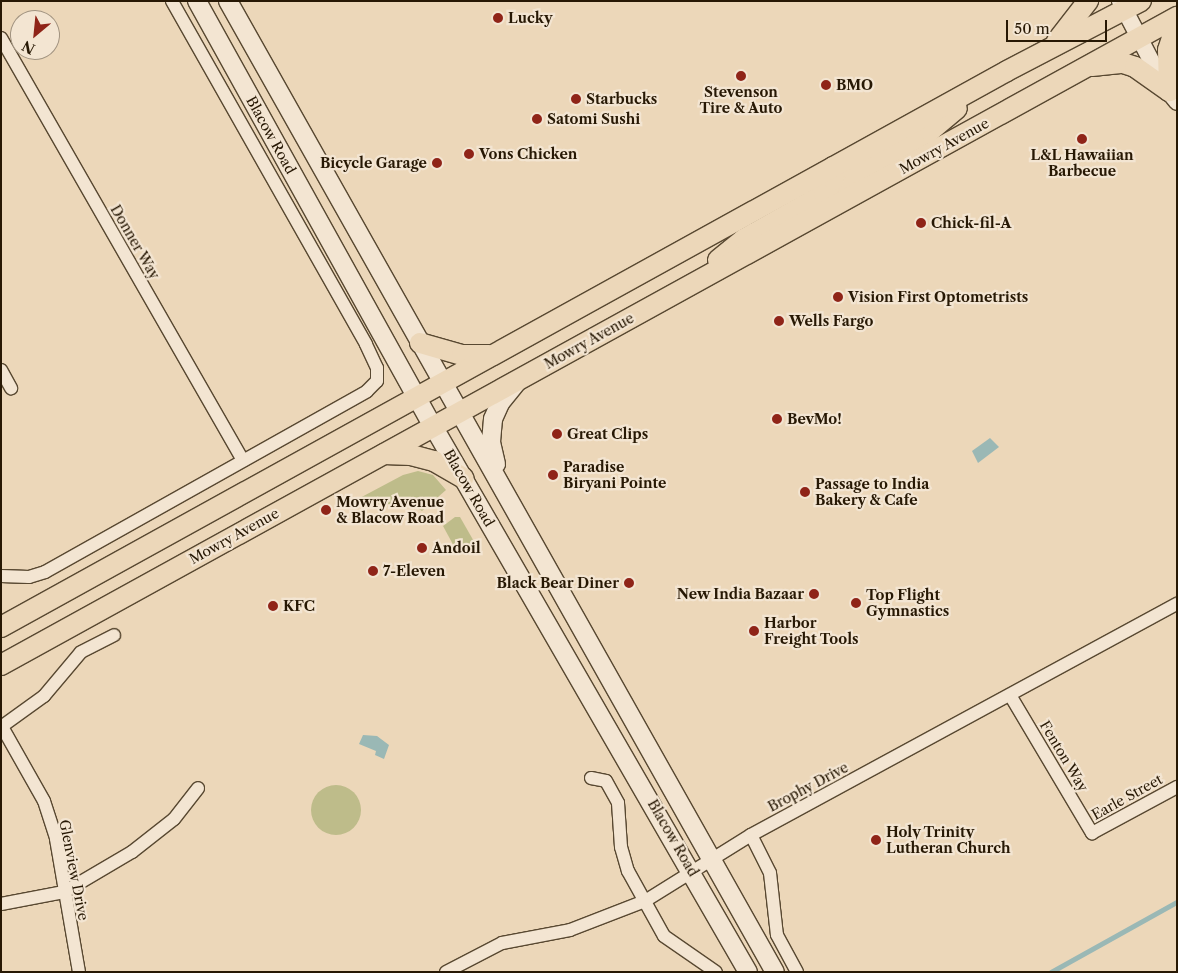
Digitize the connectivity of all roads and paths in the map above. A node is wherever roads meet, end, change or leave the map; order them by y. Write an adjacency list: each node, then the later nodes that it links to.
1 (172, 1): 27 (street, Blacow Road)
2 (197, 1): 23 (main road, Blacow Road)
3 (228, 1): 17 (main road, Blacow Road)
4 (1088, 1): 10 (main road)
5 (1128, 4): 8 (street); 10 (main road)
6 (1177, 17): 8 (main road, Mowry Avenue)
7 (1177, 23): 13 (main road)
8 (1138, 37): 11 (main road, Mowry Avenue); 13 (street)
9 (1, 38): 27 (street, Donner Way)
10 (1052, 47): 12 (main road)
11 (1085, 66): 13 (main road); 15 (main road, Mowry Avenue)
12 (984, 83): 14 (main road); 15 (main road)
13 (1173, 97)
14 (833, 167): 16 (main road); 18 (main road)
15 (834, 208): 16 (main road, Mowry Avenue)
16 (677, 292): 20 (main road, Mowry Avenue)
17 (420, 343): 18 (main road); 21 (main road, Blacow Road)
18 (491, 355): 21 (main road)
19 (1, 370): 22 (street)
20 (521, 378): 24 (main road, Mowry Avenue); 29 (main road)
21 (443, 382): 23 (main road); 24 (main road, Blacow Road)
22 (11, 388)
23 (416, 397): 25 (main road, Blacow Road); 32 (main road)
24 (459, 412): 25 (main road, Mowry Avenue); 29 (main road, Blacow Road)
25 (433, 426): 26 (main road, Mowry Avenue); 28 (main road, Blacow Road)
26 (382, 454): 28 (main road); 34 (main road, Mowry Avenue)
27 (243, 461): 30 (street)
28 (463, 478): 43 (main road, Blacow Road)
29 (508, 497): 42 (main road, Blacow Road)
30 (1, 576)
31 (1177, 604): 35 (street, Brophy Drive)
32 (1, 627)
33 (114, 635): 36 (street)
34 (1, 665)
35 (1010, 695): 40 (street, Fenton Way); 41 (street, Brophy Drive)
36 (2, 727): 44 (street, Glenview Drive)
37 (591, 778): 45 (street)
38 (1177, 787): 40 (street, Earle Street)
39 (198, 788): 44 (street)
40 (1092, 833)
41 (752, 835): 42 (street, Brophy Drive); 52 (street)
42 (713, 857): 43 (street, Brophy Drive); 51 (main road, Blacow Road)
43 (692, 870): 45 (street, Brophy Drive); 50 (main road, Blacow Road)
44 (64, 892): 46 (street); 47 (street, Glenview Drive)
45 (645, 901): 48 (street, Brophy Drive); 49 (street)
46 (1, 904)
47 (79, 972)
48 (446, 972)
49 (716, 972)
50 (748, 972)
51 (775, 972)
52 (797, 972)

